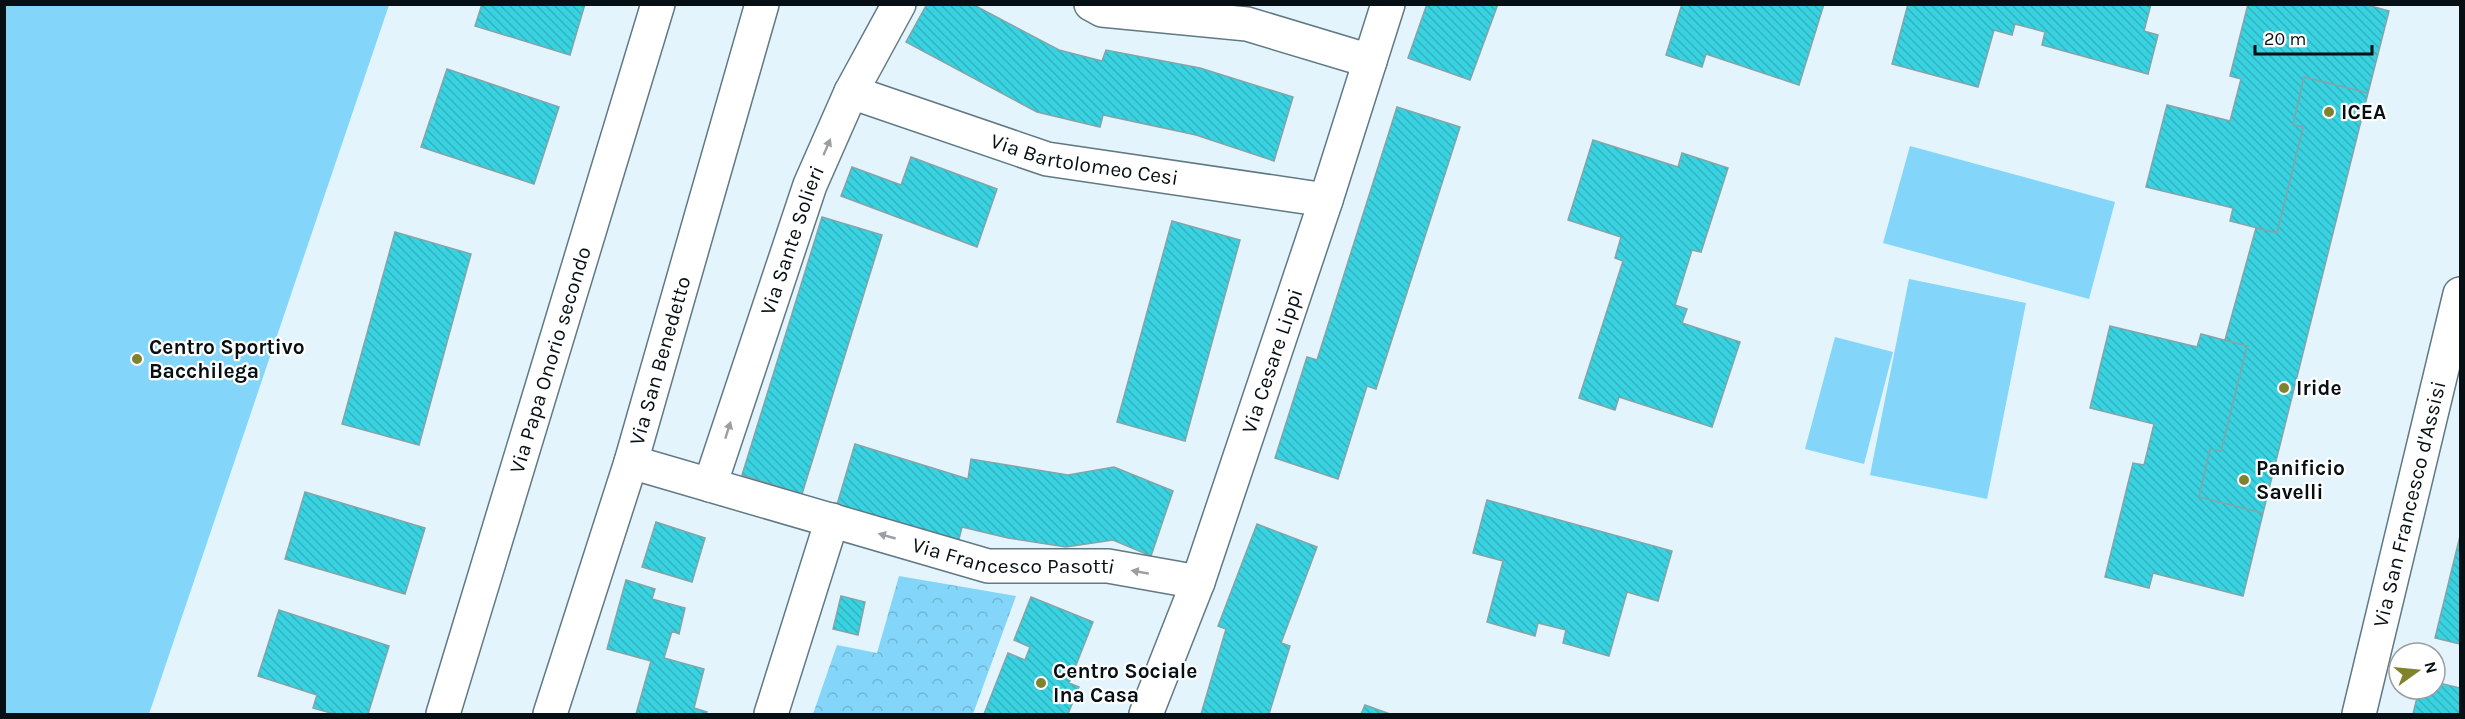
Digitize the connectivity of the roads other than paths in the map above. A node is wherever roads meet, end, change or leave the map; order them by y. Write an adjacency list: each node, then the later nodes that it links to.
1 (658, 4): 15 (street, Via Papa Onorio secondo)
2 (762, 4): 11 (street, Via San Benedetto)
3 (899, 4): 7 (street, Via Sante Solieri)
4 (1091, 4): 6 (street)
5 (1388, 4): 6 (street, Via Cesare Lippi)
6 (1370, 61): 8 (street, Via Cesare Lippi)
7 (851, 92): 8 (street, Via Bartolomeo Cesi); 12 (street, Via Sante Solieri, one-way to 7)
8 (1326, 200): 14 (street, Via Cesare Lippi)
9 (2460, 294): 10 (street, Via San Francesco d'Assisi)
10 (2448, 397): 19 (street, Via San Francesco d'Assisi)
11 (631, 462): 12 (street); 16 (street, Via San Benedetto)
12 (710, 485): 13 (street)
13 (832, 520): 14 (street, Via Francesco Pasotti, one-way to 13); 17 (street)
14 (1198, 582): 18 (street, Via Cesare Lippi)
15 (443, 714)
16 (550, 714)
17 (771, 714)
18 (1146, 714)
19 (2360, 714)

